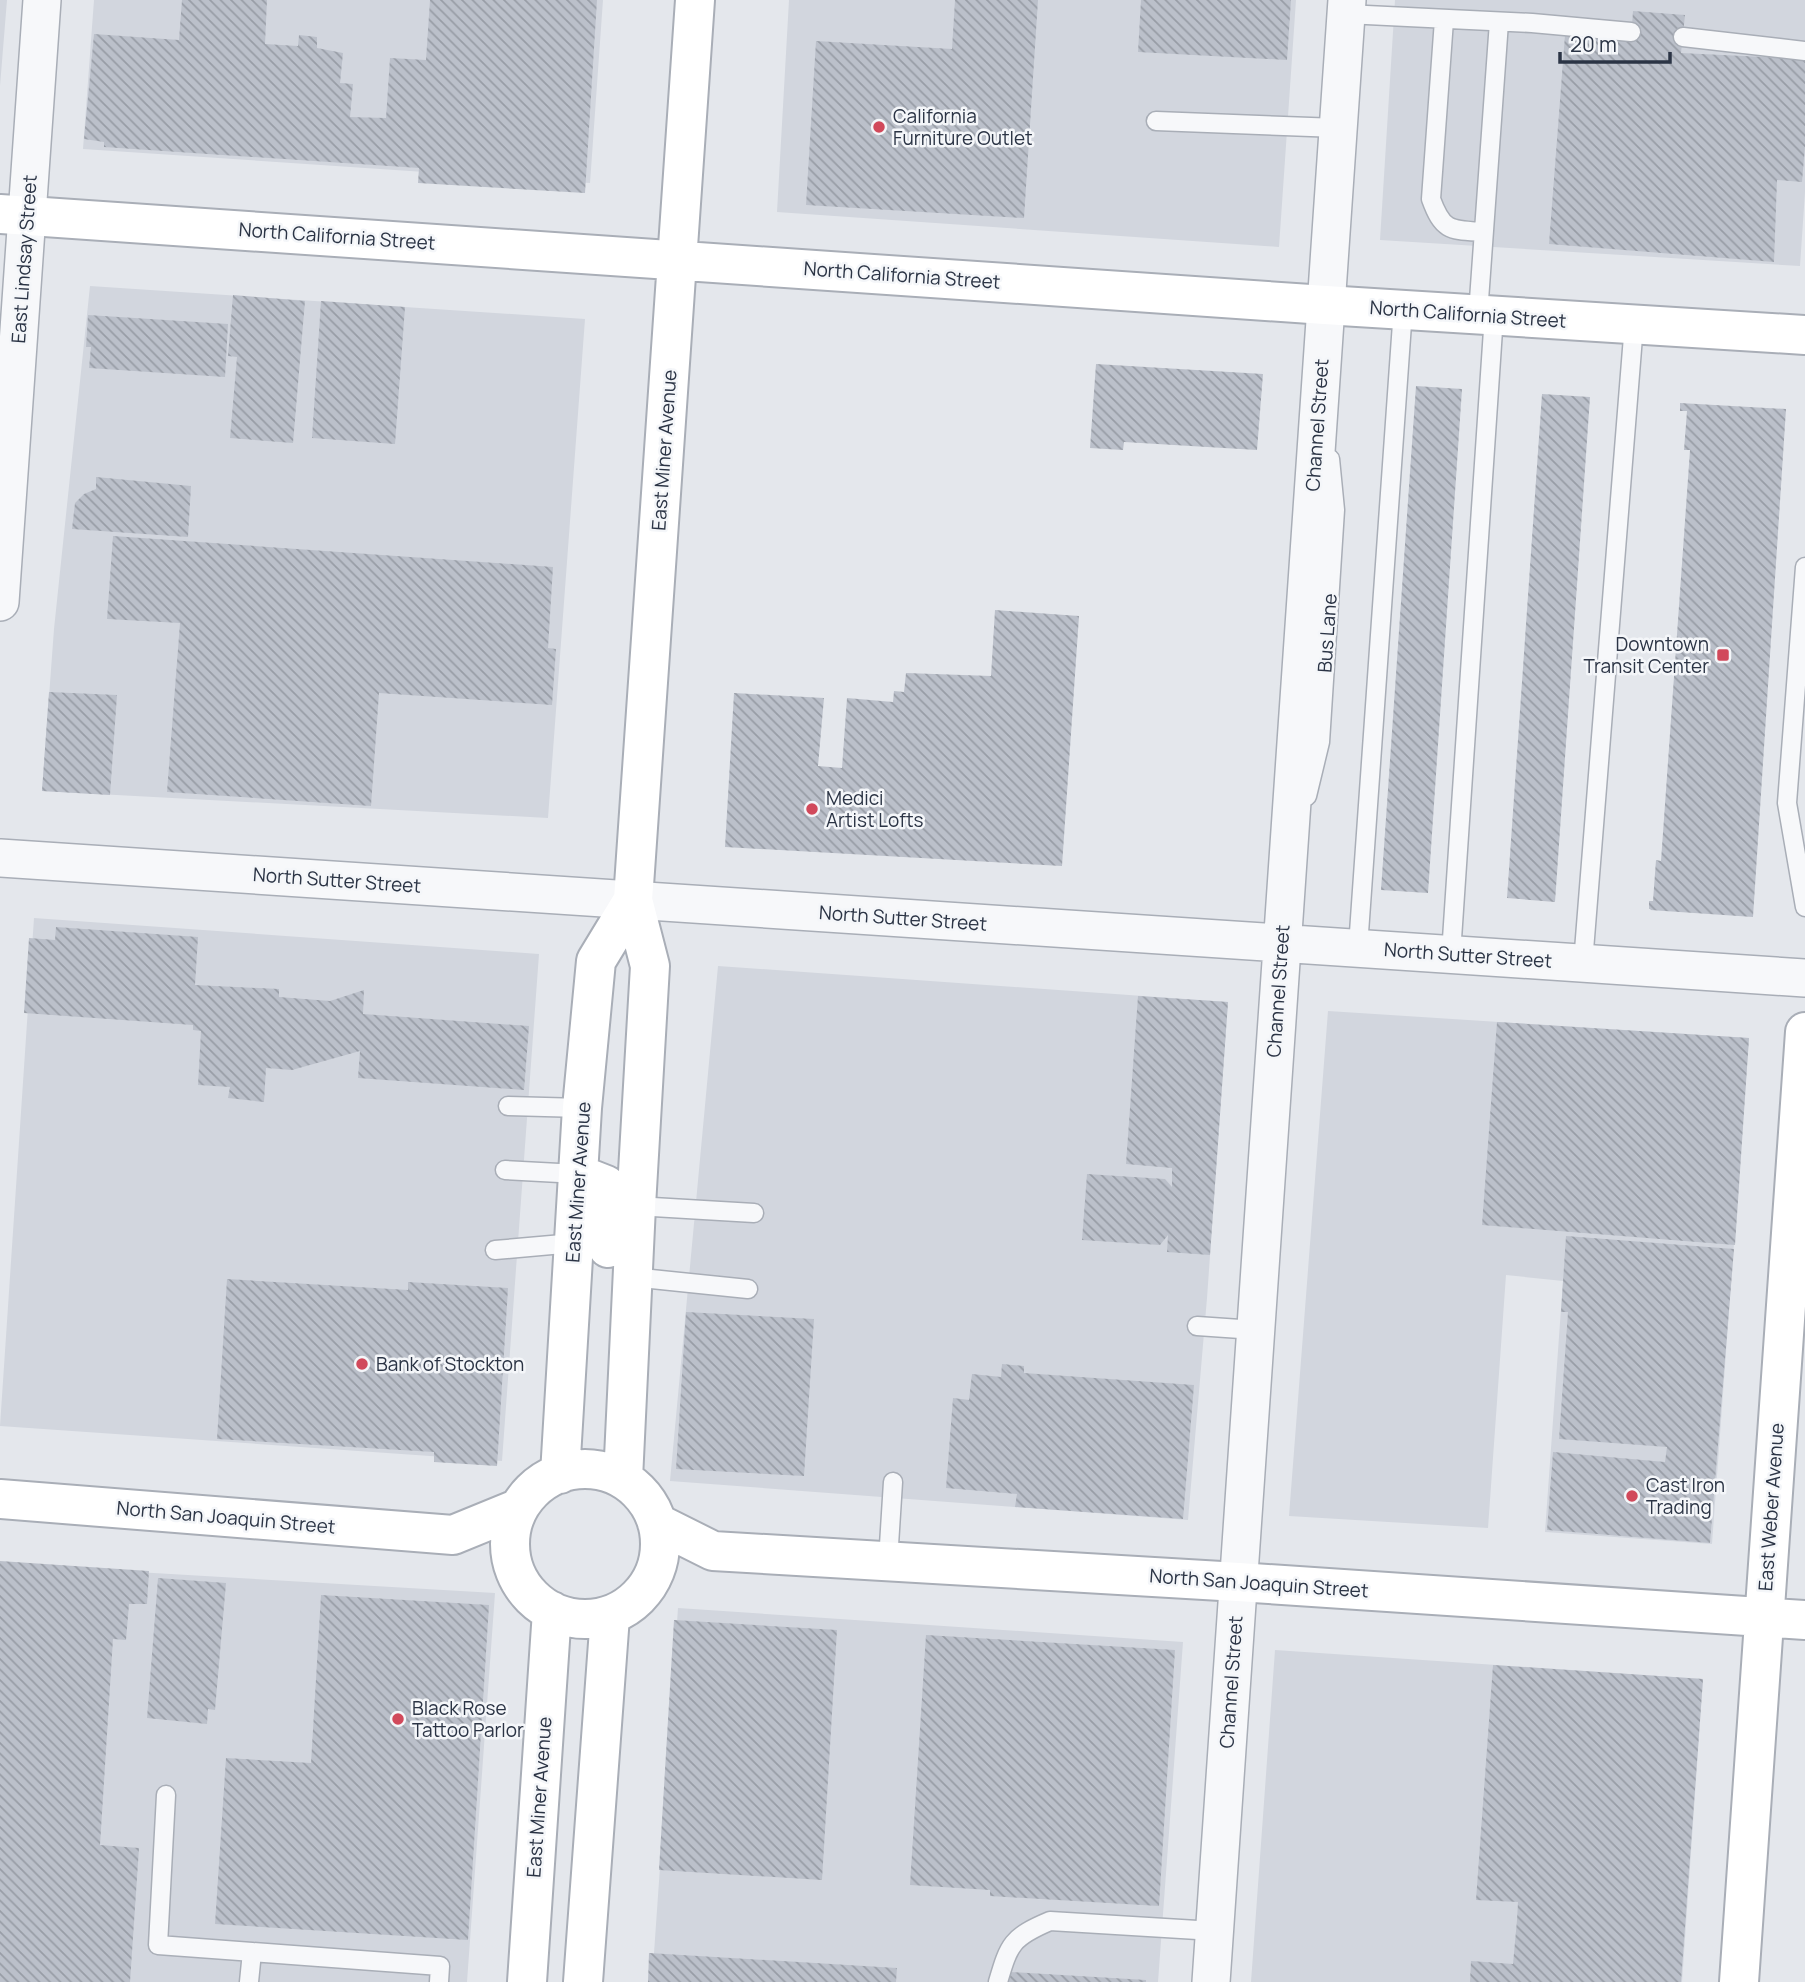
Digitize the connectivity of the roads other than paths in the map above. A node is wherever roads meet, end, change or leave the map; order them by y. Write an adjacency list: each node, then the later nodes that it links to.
1 (42, 0): 11 (street, East Lindsay Street)
2 (695, 0): 13 (street, East Miner Avenue)
3 (1346, 7): 4 (lane); 10 (street, Channel Street)
4 (1444, 20): 5 (lane); 12 (lane)
5 (1499, 22): 6 (lane); 12 (lane)
6 (1631, 32)
7 (1682, 37): 8 (lane)
8 (1805, 51)
9 (1156, 121): 10 (lane)
10 (1338, 128): 14 (street, Channel Street)
11 (13, 214): 13 (street, North California Street); 19 (street, East Lindsay Street)
12 (1483, 232): 16 (lane)
13 (678, 259): 14 (street, North California Street); 23 (street, East Miner Avenue)
14 (1325, 305): 15 (street, North California Street); 25 (street, Channel Street)
15 (1403, 309): 16 (street, North California Street); 26 (lane)
16 (1486, 315): 17 (street, North California Street); 27 (lane)
17 (1634, 324): 18 (street, North California Street); 28 (lane)
18 (1805, 335)
19 (4, 485): 21 (street, East Lindsay Street)
20 (1805, 567): 24 (lane)
21 (0, 602)
22 (0, 858): 23 (street, North Sutter Street)
23 (633, 901): 25 (street, North Sutter Street); 32 (street, East Miner Avenue); 35 (street, East Miner Avenue)
24 (1805, 907)
25 (1281, 942): 26 (street, North Sutter Street); 42 (street, Channel Street)
26 (1358, 947): 27 (street, North Sutter Street)
27 (1451, 954): 28 (street, North Sutter Street)
28 (1583, 963): 29 (street, North Sutter Street)
29 (1805, 978)
30 (1805, 1032): 57 (street, East Weber Avenue)
31 (508, 1105): 32 (lane)
32 (582, 1108): 34 (street, East Miner Avenue)
33 (505, 1170): 34 (lane)
34 (578, 1174): 37 (street, East Miner Avenue); 39 (street)
35 (636, 1206): 36 (lane); 39 (street, East Miner Avenue)
36 (754, 1213)
37 (574, 1242): 38 (lane); 39 (street); 43 (street, East Miner Avenue)
38 (495, 1251)
39 (619, 1270): 40 (lane); 44 (street, East Miner Avenue)
40 (748, 1289)
41 (1197, 1326): 42 (lane)
42 (1255, 1330): 54 (street, Channel Street)
43 (560, 1474): 44 (street); 47 (street)
44 (623, 1479): 48 (street)
45 (893, 1482): 51 (lane)
46 (0, 1499): 49 (street, North San Joaquin Street)
47 (519, 1508): 49 (street, North San Joaquin Street); 52 (street)
48 (657, 1523): 50 (street, North San Joaquin Street); 53 (street)
49 (453, 1535): 52 (street, North San Joaquin Street)
50 (713, 1551): 51 (street, North San Joaquin Street); 53 (street, North San Joaquin Street)
51 (888, 1561): 54 (street, North San Joaquin Street)
52 (516, 1569): 55 (street)
53 (652, 1578): 56 (street)
54 (1238, 1582): 57 (street, North San Joaquin Street); 60 (street, Channel Street)
55 (552, 1611): 56 (street); 64 (street, East Miner Avenue)
56 (610, 1616): 65 (street)
57 (1764, 1618): 58 (street, North San Joaquin Street); 68 (street, East Weber Avenue)
58 (1805, 1620)
59 (166, 1796): 61 (lane)
60 (1214, 1931): 66 (lane); 67 (street, Channel Street)
61 (251, 1952): 62 (lane); 63 (lane)
62 (439, 1974)
63 (250, 1982)
64 (527, 1982)
65 (583, 1982)
66 (998, 1982)
67 (1210, 1982)
68 (1739, 1982)

